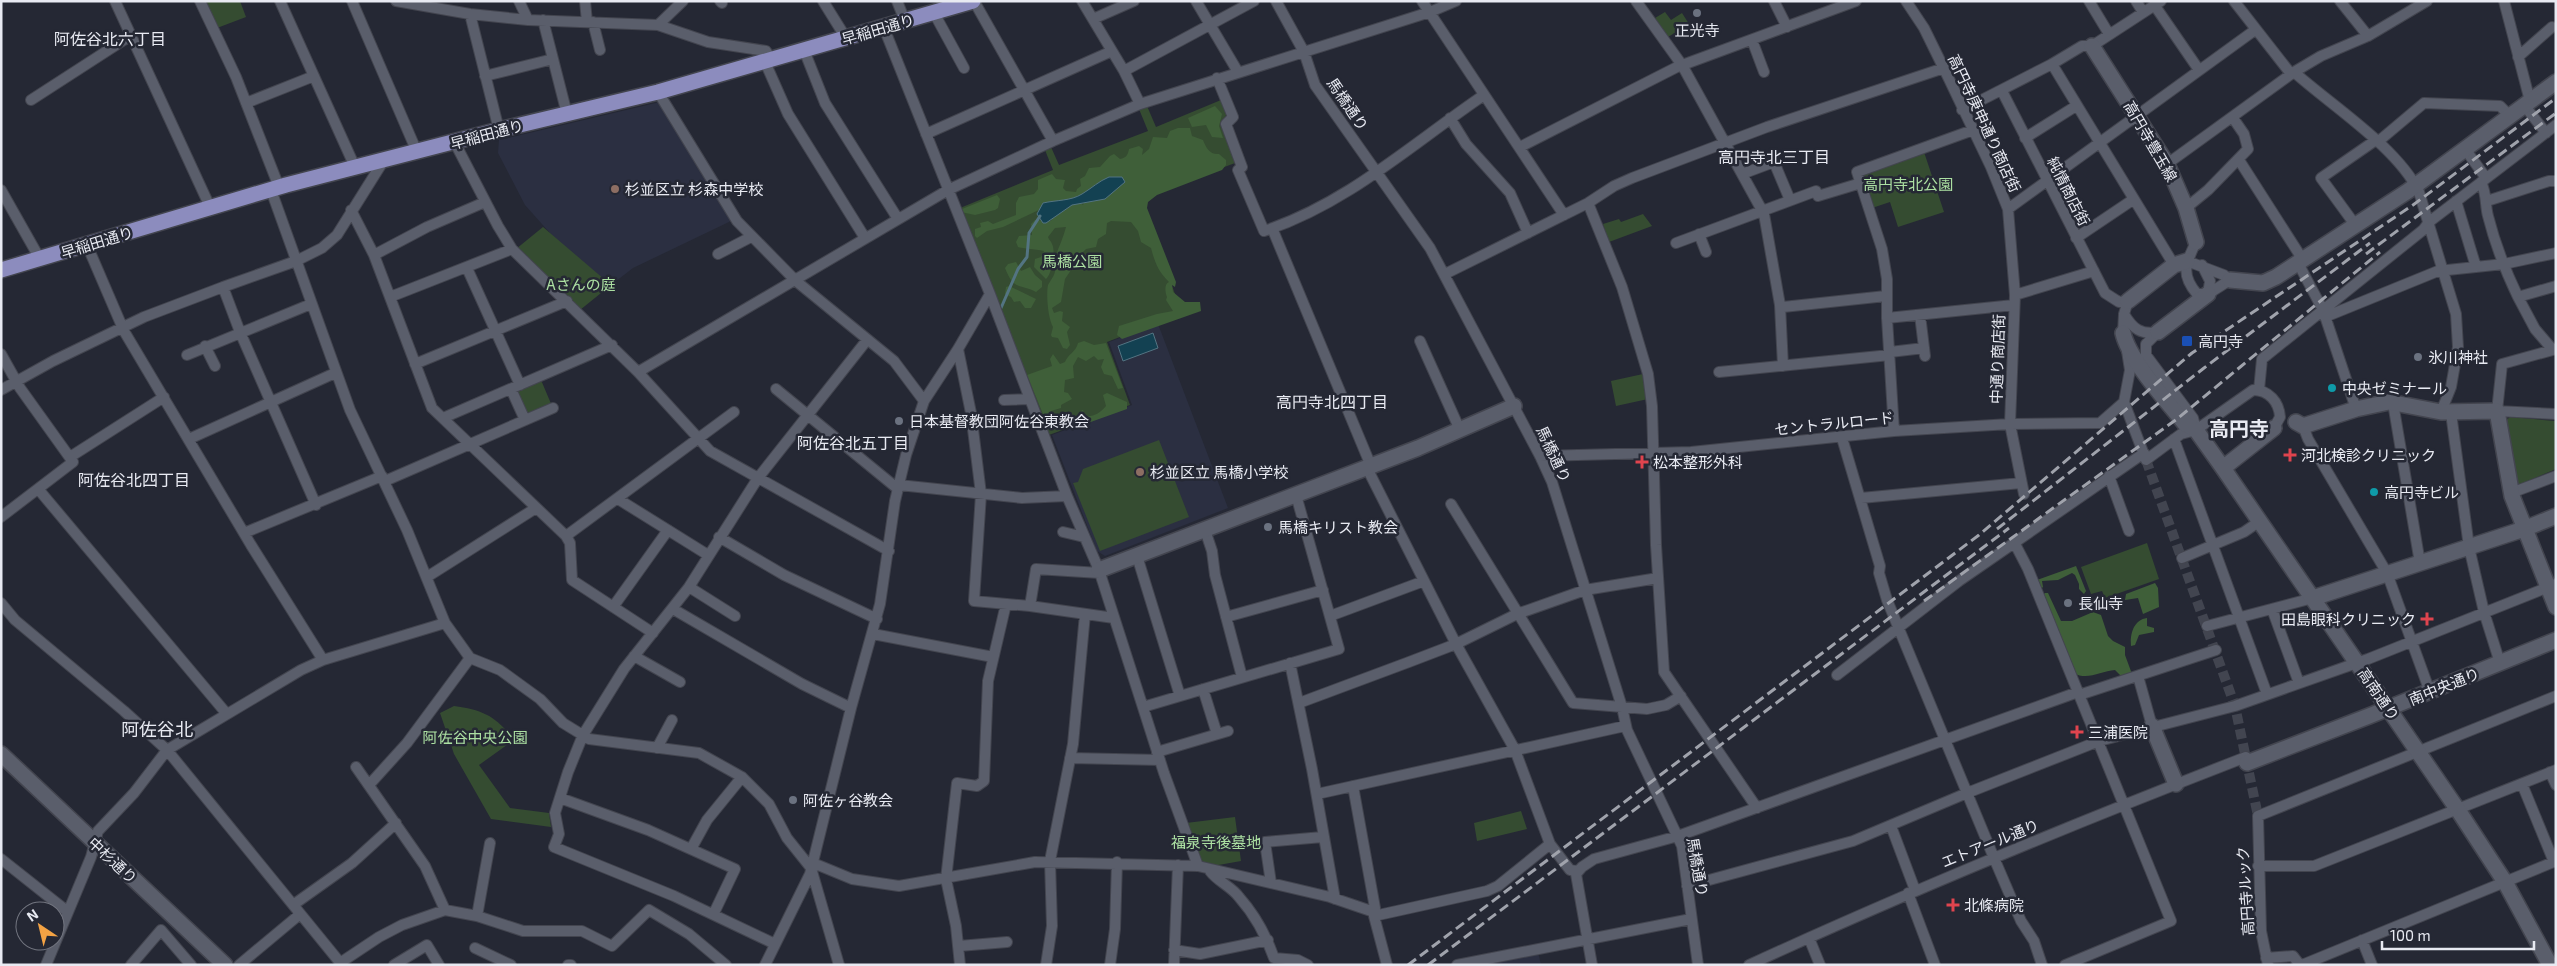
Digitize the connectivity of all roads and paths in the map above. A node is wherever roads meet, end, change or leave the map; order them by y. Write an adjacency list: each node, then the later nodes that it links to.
1 (115, 1): 47 (street)
2 (200, 1): 77 (street)
3 (280, 1): 68 (street)
4 (352, 1): 100 (street)
5 (396, 1): 29 (street)
6 (518, 1): 36 (street)
7 (585, 1): 38 (street)
8 (683, 1): 41 (street)
9 (823, 1): 49 (street)
10 (897, 1): 39 (street)
11 (973, 1): 34 (main road, 早稲田通り); 72 (street)
12 (1082, 1): 35 (street)
13 (1134, 1): 35 (street)
14 (1196, 1): 40 (street)
15 (1254, 1): 40 (street)
16 (1276, 1): 55 (street, 馬橋通り)
17 (1422, 1): 31 (street)
18 (1456, 1): 31 (street)
19 (1636, 1): 60 (street)
20 (1774, 1): 43 (street)
21 (1856, 1): 43 (street)
22 (1906, 1): 62 (street, 高円寺庚申通り商店街)
23 (2089, 1): 46 (street)
24 (2136, 1): 32 (street)
25 (2234, 1): 45 (street)
26 (2340, 1): 48 (street)
27 (2427, 1): 48 (street)
28 (2504, 1): 56 (street)
29 (433, 4): 33 (street)
30 (2158, 4): 32 (street); 63 (street)
31 (1430, 12): 55 (street); 75 (street)
32 (2143, 12): 46 (street)
33 (470, 14): 36 (street); 69 (street)
34 (934, 14): 39 (main road, 早稲田通り); 61 (street)
35 (1093, 19): 54 (street)
36 (528, 20): 37 (street)
37 (544, 20): 38 (street); 57 (street)
38 (590, 22): 41 (street); 52 (street)
39 (905, 22): 44 (main road, 早稲田通り)
40 (1210, 24): 64 (street); 65 (street)
41 (658, 25): 58 (street)
42 (2552, 26): 56 (street)
43 (1787, 27): 50 (street)
44 (884, 28): 49 (main road, 早稲田通り); 91 (street)
45 (2255, 30): 63 (street); 67 (street)
46 (2109, 34): 51 (street)
47 (130, 36): 76 (street); 122 (street)
48 (2368, 36): 67 (street)
49 (846, 38): 53 (main road, 早稲田通り)
50 (1752, 40): 60 (street); 66 (street)
51 (2092, 46): 59 (street); 83 (street, 高円寺豊玉線)
52 (600, 50)
53 (804, 50): 58 (main road, 早稲田通り); 127 (street)
54 (1112, 51): 64 (street); 72 (street)
55 (1304, 52): 65 (street); 105 (street, 馬橋通り)
56 (2518, 57): 78 (street)
57 (553, 59): 69 (street); 82 (street)
58 (768, 61): 74 (main road, 早稲田通り); 134 (street)
59 (2052, 64): 73 (street); 80 (street)
60 (1682, 65): 96 (street); 98 (street)
61 (964, 68)
62 (1944, 68): 81 (street, 高円寺庚申通り商店街); 96 (street)
63 (2199, 70): 83 (street)
64 (1124, 71): 79 (street)
65 (1238, 72): 70 (street)
66 (1764, 72)
67 (2293, 73): 86 (street); 94 (street)
68 (314, 76): 77 (street); 104 (street)
69 (485, 76): 88 (street)
70 (1217, 78): 79 (street); 130 (street)
71 (2556, 82): 78 (street)
72 (1025, 89): 91 (street); 93 (street)
73 (2002, 91): 81 (street); 92 (street, 純情商店街)
74 (658, 92): 82 (main road, 早稲田通り); 133 (street)
75 (1484, 95): 85 (street); 98 (street)
76 (31, 100)
77 (246, 103): 112 (street)
78 (2527, 103): 84 (street); 90 (street)
79 (1140, 104): 93 (street)
80 (2076, 106): 92 (street); 97 (street)
81 (1962, 110): 89 (street, 高円寺庚申通り商店街)
82 (567, 114): 88 (main road, 早稲田通り)
83 (2137, 115): 97 (street); 103 (street, 高円寺豊玉線)
84 (2510, 116): 94 (street); 99 (street)
85 (1450, 118): 105 (street); 131 (street)
86 (2233, 118): 102 (street); 103 (street)
87 (2556, 125): 90 (street)
88 (499, 130): 95 (main road, 早稲田通り)
89 (1973, 130): 110 (street); 123 (street, 高円寺庚申通り商店街)
90 (2546, 133): 107 (street)
91 (926, 134): 114 (street)
92 (2025, 138): 108 (street, 純情商店街)
93 (1053, 141): 114 (street)
94 (2377, 141): 111 (street); 129 (street)
95 (455, 143): 100 (main road, 早稲田通り); 119 (street)
96 (1726, 143): 106 (street); 120 (street)
97 (2100, 143): 108 (street); 115 (street)
98 (1520, 148): 126 (street)
99 (2464, 149): 107 (street); 111 (street)
100 (417, 152): 101 (main road, 早稲田通り)
101 (384, 160): 104 (main road, 早稲田通り); 124 (street)
102 (2239, 160): 121 (street); 146 (street)
103 (2167, 164): 121 (street, 高円寺豊玉線)
104 (355, 167): 112 (main road, 早稲田通り)
105 (1376, 172): 130 (street); 155 (street, 馬橋通り)
106 (1742, 174): 116 (street); 125 (street)
107 (2483, 180): 117 (street); 118 (street)
108 (2047, 181): 123 (street); 135 (street, 純情商店街)
109 (2556, 182): 118 (street)
110 (1860, 183): 116 (street); 162 (street)
111 (2415, 185): 128 (street); 129 (street)
112 (275, 189): 122 (main road, 早稲田通り); 145 (street)
113 (1, 190): 144 (street)
114 (948, 190): 127 (street); 160 (street)
115 (2134, 199): 135 (street); 147 (street)
116 (1790, 200): 125 (street)
117 (2456, 201): 128 (street); 150 (street)
118 (2486, 201): 148 (street)
119 (485, 202): 139 (street); 143 (street)
120 (1588, 203): 126 (street); 228 (street)
121 (2186, 208): 136 (street, 高円寺豊玉線)
122 (211, 209): 138 (main road, 早稲田通り)
123 (2008, 209): 165 (street, 高円寺庚申通り商店街)
124 (351, 210): 143 (street); 145 (street)
125 (1762, 210): 132 (street); 168 (street)
126 (1564, 215): 131 (street)
127 (898, 219): 134 (street)
128 (2429, 222): 154 (street); 170 (street)
129 (2356, 226): 146 (street)
130 (1272, 228): 231 (street)
131 (1528, 233): 155 (street)
132 (1699, 234): 137 (street); 140 (street)
133 (751, 237): 141 (street); 157 (street)
134 (865, 238): 157 (street)
135 (2076, 238): 153 (street, 純情商店街)
136 (2196, 242): 147 (street); 149 (street)
137 (1676, 243)
138 (87, 245): 144 (main road, 早稲田通り); 173 (street)
139 (512, 249): 151 (street); 166 (street)
140 (1706, 252)
141 (718, 254)
142 (2556, 254): 148 (street)
143 (374, 255): 163 (street)
144 (40, 260): 152 (main road, 早稲田通り)
145 (296, 261): 159 (street); 167 (street)
146 (2300, 262): 156 (street); 170 (street)
147 (2180, 263): 149 (street); 161 (street); 169 (street)
148 (2504, 264): 150 (street); 164 (street)
149 (2203, 266): 156 (street); 161 (street)
150 (2476, 267): 154 (street)
151 (467, 268): 163 (street); 174 (street)
152 (1, 270)
153 (2094, 271): 165 (street); 169 (street, 純情商店街)
154 (2443, 271): 170 (street); 211 (street)
155 (1445, 274): 206 (street, 馬橋通り)
156 (2230, 280): 161 (street)
157 (796, 281): 178 (street); 190 (street)
158 (2556, 286): 164 (street)
159 (223, 287): 173 (street); 175 (street)
160 (990, 294): 182 (street); 199 (street)
161 (2208, 294): 176 (street)
162 (1886, 296): 168 (street); 172 (street)
163 (390, 297): 187 (street)
164 (2518, 297): 183 (street)
165 (2014, 300): 171 (street); 216 (street, 中通り商店街)
166 (567, 301): 174 (street); 180 (street)
167 (311, 304): 175 (street); 192 (street)
168 (1780, 305): 189 (street)
169 (2122, 305): 176 (street, 純情商店街); 177 (street); 177 (street)
170 (2324, 314): 197 (street); 208 (street)
171 (1920, 315): 172 (street); 184 (street)
172 (1887, 318): 184 (street)
173 (123, 327): 193 (street); 198 (street)
174 (495, 330): 187 (street); 194 (street)
175 (240, 332): 181 (street); 202 (street)
176 (2158, 332): 220 (street, 高南通り)
177 (2124, 337): 203 (street); 220 (street, 高南通り)
178 (867, 340): 201 (street); 213 (street)
179 (1420, 341): 219 (street)
180 (612, 345): 190 (street); 194 (street)
181 (205, 346): 186 (street); 188 (street)
182 (958, 349): 201 (street); 241 (street)
183 (2554, 350): 209 (street)
184 (1890, 353): 189 (street); 221 (street)
185 (1, 354): 193 (street)
186 (187, 354)
187 (415, 364): 214 (street)
188 (215, 366)
189 (1782, 366): 191 (street)
190 (638, 372): 224 (street)
191 (1719, 372)
192 (336, 373): 202 (street); 236 (street)
193 (17, 382): 196 (street); 230 (street)
194 (516, 387): 214 (street); 215 (street)
195 (776, 389): 213 (street)
196 (1, 390)
197 (2259, 390): 204 (street); 220 (street)
198 (164, 397): 223 (street); 230 (street)
199 (1030, 399): 200 (street); 244 (street)
200 (1004, 400)
201 (924, 401): 238 (street)
202 (270, 402): 223 (street); 248 (street)
203 (2124, 402): 216 (street, セントラルロード); 227 (street)
204 (2276, 403): 217 (street); 218 (street)
205 (2394, 403): 208 (street); 211 (street); 269 (street)
206 (1514, 406): 219 (street); 229 (street, 馬橋通り)
207 (552, 408): 215 (street)
208 (2356, 409): 217 (street)
209 (2497, 411): 211 (street); 212 (street); 240 (street)
210 (734, 412): 224 (street)
211 (2446, 412): 264 (street)
212 (2556, 414)
213 (808, 415): 235 (street); 238 (street)
214 (443, 418): 226 (street)
215 (525, 420): 226 (street)
216 (2010, 424): 221 (street, セントラルロード); 237 (street, 中通り商店街)
217 (2300, 424): 218 (street); 271 (street)
218 (2274, 428): 232 (street)
219 (1460, 430): 231 (street)
220 (2196, 430): 225 (street); 232 (street, 高南通り)
221 (1894, 431): 222 (street, セントラルロード)
222 (1842, 438): 228 (street, セントラルロード); 245 (street)
223 (189, 439): 258 (street)
224 (696, 439): 235 (street); 246 (street)
225 (2174, 439): 227 (street); 263 (street)
226 (470, 444): 236 (street); 249 (street)
227 (2144, 453): 233 (street)
228 (1654, 454): 229 (street, セントラルロード); 273 (street)
229 (1540, 456): 278 (street, 馬橋通り)
230 (70, 457): 239 (street)
231 (1369, 467): 243 (street); 274 (street)
232 (2223, 468): 252 (street, 高南通り)
233 (2109, 476): 256 (street); 262 (street)
234 (2556, 476): 240 (street)
235 (758, 478): 260 (street); 265 (street)
236 (383, 479): 248 (street); 272 (street)
237 (2021, 483): 242 (street, 中通り商店街); 245 (street)
238 (898, 487): 241 (street); 265 (street)
239 (39, 490): 251 (street); 329 (street)
240 (2511, 493): 253 (street)
241 (981, 494): 244 (street); 281 (street)
242 (2024, 494)
243 (1296, 495): 255 (street); 277 (street)
244 (1067, 496): 261 (street)
245 (1861, 498): 298 (street)
246 (618, 499): 254 (street); 259 (street)
247 (1451, 504): 289 (street)
248 (316, 505): 258 (street)
249 (536, 508): 259 (street); 272 (street)
250 (2556, 516): 253 (street)
251 (1, 517)
252 (2260, 521): 263 (street); 279 (street, 高南通り)
253 (2524, 529): 264 (street); 275 (street)
254 (668, 530): 266 (street); 283 (street)
255 (1205, 530): 267 (street); 292 (street)
256 (2129, 531)
257 (1063, 532): 261 (street)
258 (244, 534): 308 (street)
259 (566, 536): 283 (street)
260 (719, 537): 266 (street); 294 (street)
261 (1084, 537): 270 (street)
262 (2014, 542): 298 (street); 319 (street)
263 (2213, 544): 268 (street); 293 (street)
264 (2469, 547): 269 (street); 287 (street)
265 (889, 551): 294 (street)
266 (708, 555): 276 (street)
267 (1137, 556): 270 (street); 321 (street)
268 (2182, 558)
269 (2420, 563): 271 (street)
270 (1099, 572): 282 (street); 295 (street)
271 (2387, 574): 279 (street); 302 (street)
272 (427, 577): 296 (street)
273 (1658, 578): 278 (street); 322 (street)
274 (1424, 581): 291 (street); 303 (street)
275 (2552, 586): 284 (street); 287 (street)
276 (689, 587): 285 (street); 290 (street)
277 (1323, 590): 291 (street); 292 (street)
278 (1585, 590): 289 (street); 326 (street, 馬橋通り)
279 (2313, 598): 286 (street); 310 (street, 高南通り)
280 (1, 603): 339 (street)
281 (1006, 604): 282 (street); 306 (street)
282 (1030, 606): 288 (street)
283 (613, 607): 299 (street)
284 (2556, 607)
285 (673, 609): 299 (street); 327 (street)
286 (2272, 609): 293 (street); 316 (street)
287 (2484, 612): 302 (street); 311 (street)
288 (1085, 614): 295 (street); 344 (street)
289 (1517, 614): 303 (street); 326 (street)
290 (736, 616)
291 (1330, 616): 309 (street)
292 (1226, 617): 314 (street)
293 (2240, 617): 297 (street); 320 (street)
294 (877, 618): 300 (street)
295 (1114, 618): 325 (street)
296 (446, 623): 307 (street); 308 (street)
297 (2207, 626)
298 (1899, 627): 312 (street); 336 (street)
299 (653, 633): 305 (street)
300 (873, 634): 306 (street); 327 (street)
301 (2556, 640): 311 (street, 南中央通り)
302 (2412, 642): 310 (street); 318 (street)
303 (1456, 644): 324 (street); 340 (street)
304 (2216, 650): 313 (street)
305 (634, 656): 315 (street); 335 (street)
306 (992, 657): 379 (street)
307 (470, 658): 335 (street); 351 (street)
308 (323, 660): 329 (street)
309 (1290, 663): 314 (street); 324 (street)
310 (2358, 663): 316 (street); 328 (street, 高南通り)
311 (2500, 663): 318 (street, 南中央通り)
312 (1837, 675)
313 (2138, 676): 319 (street); 332 (street)
314 (1242, 677): 317 (street)
315 (680, 682)
316 (2299, 683): 320 (street)
317 (1203, 689): 321 (street); 334 (street)
318 (2430, 692): 328 (street, 南中央通り)
319 (2079, 693): 336 (street); 337 (street)
320 (2267, 694): 332 (street)
321 (1180, 696): 325 (street)
322 (1681, 696): 326 (street); 358 (street)
323 (2556, 696): 341 (street)
324 (1299, 702): 355 (street)
325 (1143, 707): 343 (street)
326 (1622, 707): 331 (street, 馬橋通り)
327 (851, 708): 376 (street)
328 (2389, 708): 341 (street, 高南通り); 345 (street, 南中央通り)
329 (226, 713): 339 (street)
330 (672, 720): 338 (street)
331 (1625, 726): 340 (street); 362 (street, 馬橋通り)
332 (2152, 726): 337 (street); 349 (street)
333 (1228, 731): 334 (street)
334 (1217, 734): 343 (street)
335 (583, 735): 338 (street); 356 (street)
336 (1946, 740): 354 (street); 358 (street)
337 (2099, 742): 354 (street); 357 (street)
338 (657, 748): 348 (street)
339 (167, 750): 365 (street); 385 (street)
340 (1514, 750): 353 (street); 366 (street)
341 (2418, 752): 359 (street, 高南通り); 375 (street, 高円寺ルック)
342 (1, 754): 365 (street, 中杉通り)
343 (1158, 756): 344 (street); 374 (street)
344 (1070, 758): 370 (street)
345 (2246, 760): 349 (street, エトアール通り)
346 (356, 767): 351 (street)
347 (2553, 771): 350 (street); 352 (street)
348 (742, 777): 367 (street); 376 (street)
349 (2176, 784): 357 (street, エトアール通り)
350 (2522, 784): 359 (street); 372 (street)
351 (369, 785): 360 (street)
352 (2556, 785)
353 (1353, 786): 355 (street); 389 (street)
354 (1967, 793): 361 (street); 368 (street)
355 (1317, 794): 363 (street)
356 (560, 798): 367 (street); 388 (street)
357 (2124, 804): 368 (street, エトアール通り); 428 (street)
358 (1757, 808): 362 (street)
359 (2458, 810): 375 (street); 380 (street, 高南通り)
360 (396, 823): 385 (street); 386 (street)
361 (1891, 826): 382 (street); 383 (street)
362 (1678, 836): 378 (street); 382 (street, 馬橋通り)
363 (1323, 837): 381 (street); 384 (street)
364 (490, 843): 391 (street)
365 (95, 844): 387 (street); 407 (street, 中杉通り)
366 (1550, 844): 378 (street); 389 (street)
367 (691, 849): 388 (street)
368 (1994, 858): 383 (street, エトアール通り); 427 (street)
369 (1, 859): 387 (street)
370 (1050, 861): 371 (street); 379 (street); 416 (street)
371 (1117, 862): 373 (street); 417 (street)
372 (2555, 862): 380 (street)
373 (1178, 865): 374 (street); 401 (street)
374 (1198, 866): 377 (street)
375 (2258, 866): 402 (street, 高円寺ルック)
376 (811, 868): 379 (street); 398 (street); 414 (street)
377 (1210, 870): 381 (street); 395 (street)
378 (1578, 871): 394 (street)
379 (946, 878): 399 (street)
380 (2505, 882): 396 (street); 431 (street, 高南通り)
381 (1271, 883): 384 (street)
382 (1687, 886): 392 (street, 馬橋通り)
383 (1912, 892): 393 (street, エトアール通り); 426 (street)
384 (1335, 899): 389 (street)
385 (293, 905): 390 (street)
386 (445, 910): 391 (street); 403 (street)
387 (68, 912): 404 (street)
388 (714, 914): 398 (street)
389 (1374, 914): 420 (street)
390 (299, 915): 403 (street); 408 (street)
391 (477, 916): 412 (street)
392 (1691, 920): 394 (street); 423 (street, 馬橋通り)
393 (1809, 938): 424 (street, エトアール通り); 425 (street)
394 (1587, 939): 421 (street); 422 (street)
395 (1268, 940): 401 (street); 419 (street)
396 (2362, 940): 429 (street); 430 (street)
397 (1007, 942): 399 (street)
398 (775, 944): 413 (street)
399 (959, 946): 415 (street)
400 (475, 948): 411 (street)
401 (1174, 950): 418 (street)
402 (2267, 961): 429 (street)
403 (341, 964)
404 (46, 965)
405 (131, 965): 406 (street)
406 (191, 965)
407 (226, 965)
408 (239, 965)
409 (394, 965): 410 (street)
410 (439, 965)
411 (511, 965)
412 (726, 965)
413 (765, 965)
414 (839, 965)
415 (960, 965)
416 (1046, 965)
417 (1110, 965)
418 (1174, 965)
419 (1308, 965)
420 (1387, 965)
421 (1457, 965)
422 (1592, 965)
423 (1698, 965)
424 (1749, 965)
425 (1820, 965)
426 (1935, 965)
427 (2042, 965)
428 (2065, 965)
429 (2301, 965)
430 (2372, 965)
431 (2550, 965)

